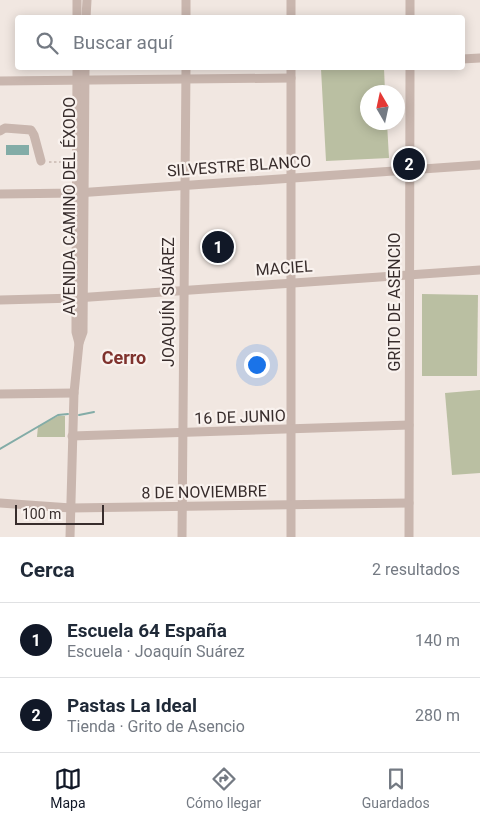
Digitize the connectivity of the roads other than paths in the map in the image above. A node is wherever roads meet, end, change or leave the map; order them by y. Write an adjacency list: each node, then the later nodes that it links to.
1 (77, 0): 6 (street)
2 (86, 0): 7 (street)
3 (186, 0): 8 (street)
4 (291, 0): 9 (street)
5 (410, 0): 10 (street)
6 (77, 15)
7 (86, 15)
8 (186, 15)
9 (291, 15)
10 (410, 15)
11 (480, 58): 12 (street)
12 (465, 59)
13 (78, 70): 20 (street, AVENIDA CAMINO DEL ÉXODO)
14 (84, 70): 20 (street, AVENIDA CAMINO DEL ÉXODO)
15 (186, 70): 18 (street, JOAQUÍN SUÁREZ)
16 (291, 70): 19 (street)
17 (410, 70): 25 (street, GRITO DE ASENCIO)
18 (186, 78): 19 (street); 20 (street); 27 (street, JOAQUÍN SUÁREZ)
19 (290, 78): 26 (street)
20 (81, 80): 21 (street); 28 (street, AVENIDA CAMINO DEL ÉXODO); 28 (street, AVENIDA CAMINO DEL ÉXODO)
21 (0, 81)
22 (0, 131): 23 (street)
23 (40, 162)
24 (480, 165): 25 (street, SILVESTRE BLANCO)
25 (410, 169): 26 (street, SILVESTRE BLANCO); 31 (street, GRITO DE ASENCIO)
26 (291, 178): 27 (street, SILVESTRE BLANCO); 32 (street)
27 (183, 185): 28 (street, SILVESTRE BLANCO); 33 (street, JOAQUÍN SUÁREZ)
28 (81, 193): 29 (street, SILVESTRE BLANCO); 34 (street, AVENIDA CAMINO DEL ÉXODO)
29 (0, 194)
30 (480, 270): 31 (street, MACIEL)
31 (410, 273): 32 (street, MACIEL); 38 (street, GRITO DE ASENCIO)
32 (291, 283): 33 (street, MACIEL); 39 (street)
33 (182, 290): 34 (street, MACIEL); 40 (street, JOAQUÍN SUÁREZ)
34 (80, 298): 35 (street, MACIEL); 36 (street, AVENIDA CAMINO DEL ÉXODO)
35 (0, 300)
36 (74, 393): 37 (street); 41 (street, AVENIDA CAMINO DEL ÉXODO)
37 (0, 394)
38 (409, 424): 39 (street, 16 DE JUNIO); 43 (street, GRITO DE ASENCIO)
39 (291, 430): 40 (street, 16 DE JUNIO); 44 (street)
40 (182, 434): 41 (street, 16 DE JUNIO); 45 (street, JOAQUÍN SUÁREZ)
41 (72, 436): 46 (street, AVENIDA CAMINO DEL ÉXODO)
42 (0, 503): 46 (street, 8 DE NOVIEMBRE)
43 (408, 503): 44 (street, 8 DE NOVIEMBRE); 50 (street, GRITO DE ASENCIO)
44 (291, 506): 45 (street, 8 DE NOVIEMBRE); 49 (street)
45 (182, 507): 46 (street, 8 DE NOVIEMBRE); 48 (street, JOAQUÍN SUÁREZ)
46 (72, 508): 47 (street, AVENIDA CAMINO DEL ÉXODO)
47 (70, 537)
48 (182, 537)
49 (291, 537)
50 (409, 537)

